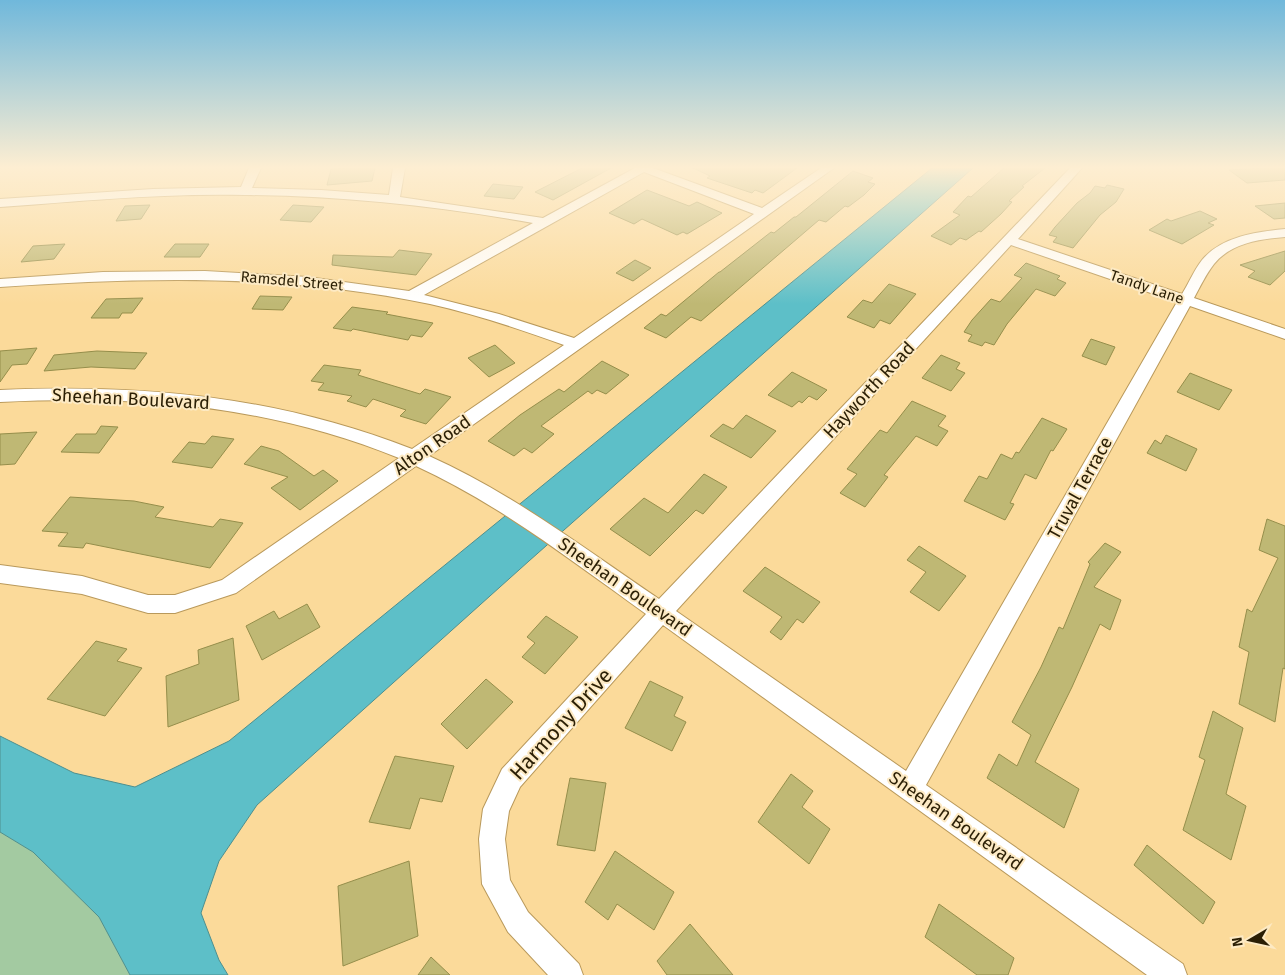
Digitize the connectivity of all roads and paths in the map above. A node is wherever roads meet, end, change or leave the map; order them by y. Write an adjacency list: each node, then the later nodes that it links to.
1 (763, 213): 12 (street, Alton Road)
2 (500, 214): 5 (street)
3 (561, 214): 5 (street)
4 (1034, 214): 7 (street, Hayworth Road)
5 (546, 222): 9 (street)
6 (1285, 233): 10 (street, Truval Terrace)
7 (1009, 240): 10 (street, Tandy Lane); 16 (street, Hayworth Road)
8 (0, 283): 9 (street, Ramsdel Street)
9 (410, 296): 12 (street, Ramsdel Street)
10 (1186, 300): 11 (street, Tandy Lane); 17 (street, Truval Terrace)
11 (1285, 334)
12 (576, 344): 14 (street, Alton Road)
13 (0, 396): 14 (street, Sheehan Boulevard)
14 (415, 457): 15 (street, Alton Road); 16 (street, Sheehan Boulevard)
15 (0, 574)
16 (662, 612): 17 (street, Sheehan Boulevard); 18 (street, Harmony Drive)
17 (910, 789): 19 (street, Sheehan Boulevard)
18 (568, 975)
19 (1172, 975)

